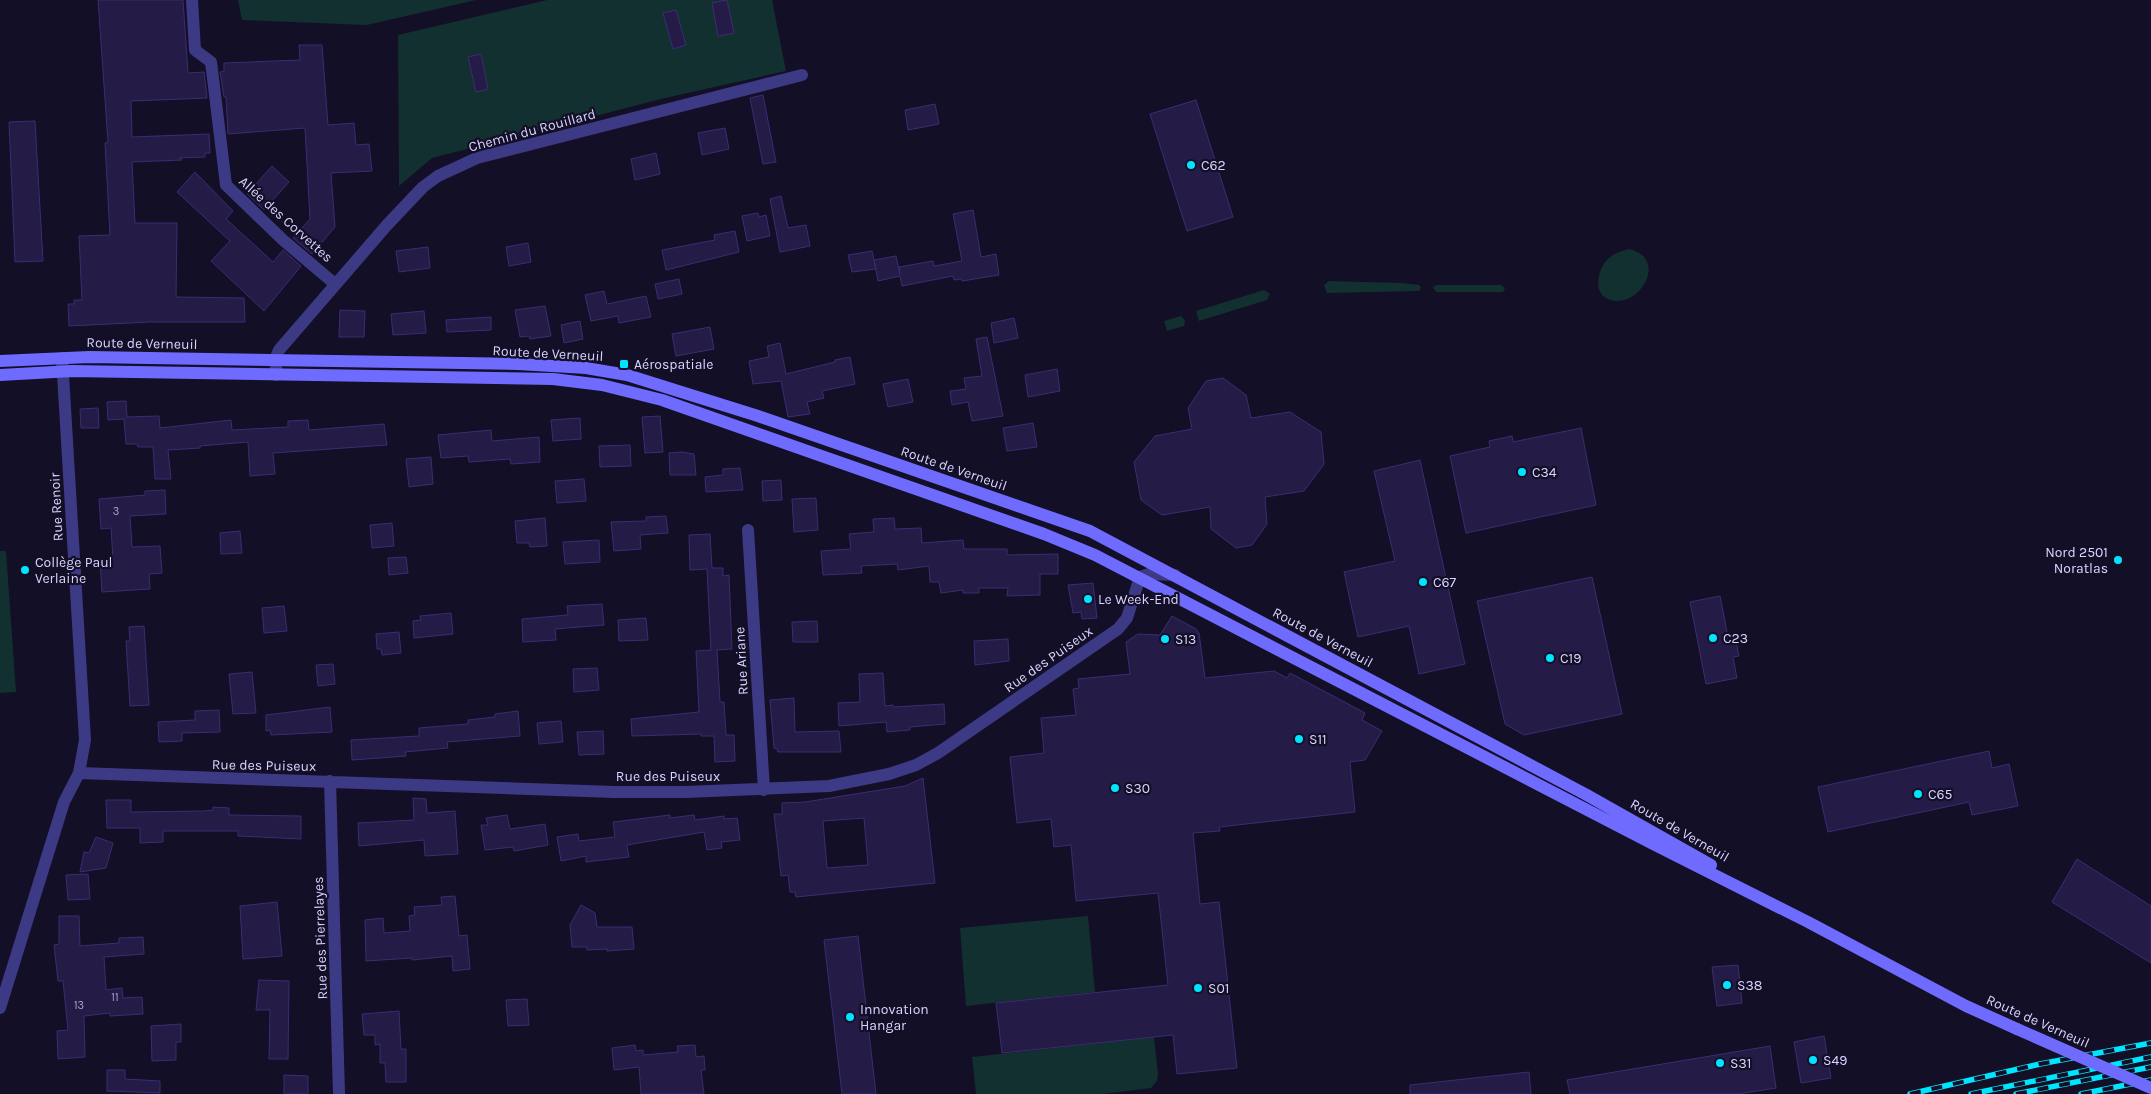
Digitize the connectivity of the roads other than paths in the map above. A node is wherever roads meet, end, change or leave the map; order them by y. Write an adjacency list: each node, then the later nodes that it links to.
1 (192, 0): 3 (street, Allée des Corvettes)
2 (802, 76): 3 (street, Chemin du Rouillard)
3 (335, 284): 5 (street, Chemin du Rouillard)
4 (62, 358): 5 (main road, Route de Verneuil); 6 (main road, Route de Verneuil); 7 (street, Rue Renoir)
5 (276, 360): 9 (street); 11 (main road, Route de Verneuil)
6 (0, 361)
7 (62, 371): 8 (main road, Route de Verneuil); 9 (main road, Route de Verneuil); 13 (street, Rue Renoir)
8 (0, 375)
9 (276, 375): 12 (main road, Route de Verneuil)
10 (748, 530): 15 (street, Rue Ariane)
11 (1177, 575): 12 (street); 16 (main road, Route de Verneuil)
12 (1140, 577): 15 (street, Rue des Puiseux); 16 (main road, Route de Verneuil)
13 (79, 773): 14 (street, Rue des Puiseux); 17 (street, Rue Renoir)
14 (330, 781): 15 (street, Rue des Puiseux); 19 (street, Rue des Pierrelayes)
15 (764, 790)
16 (1808, 922): 18 (main road, Route de Verneuil, bridge)
17 (0, 1008)
18 (2151, 1088)
19 (339, 1094)

